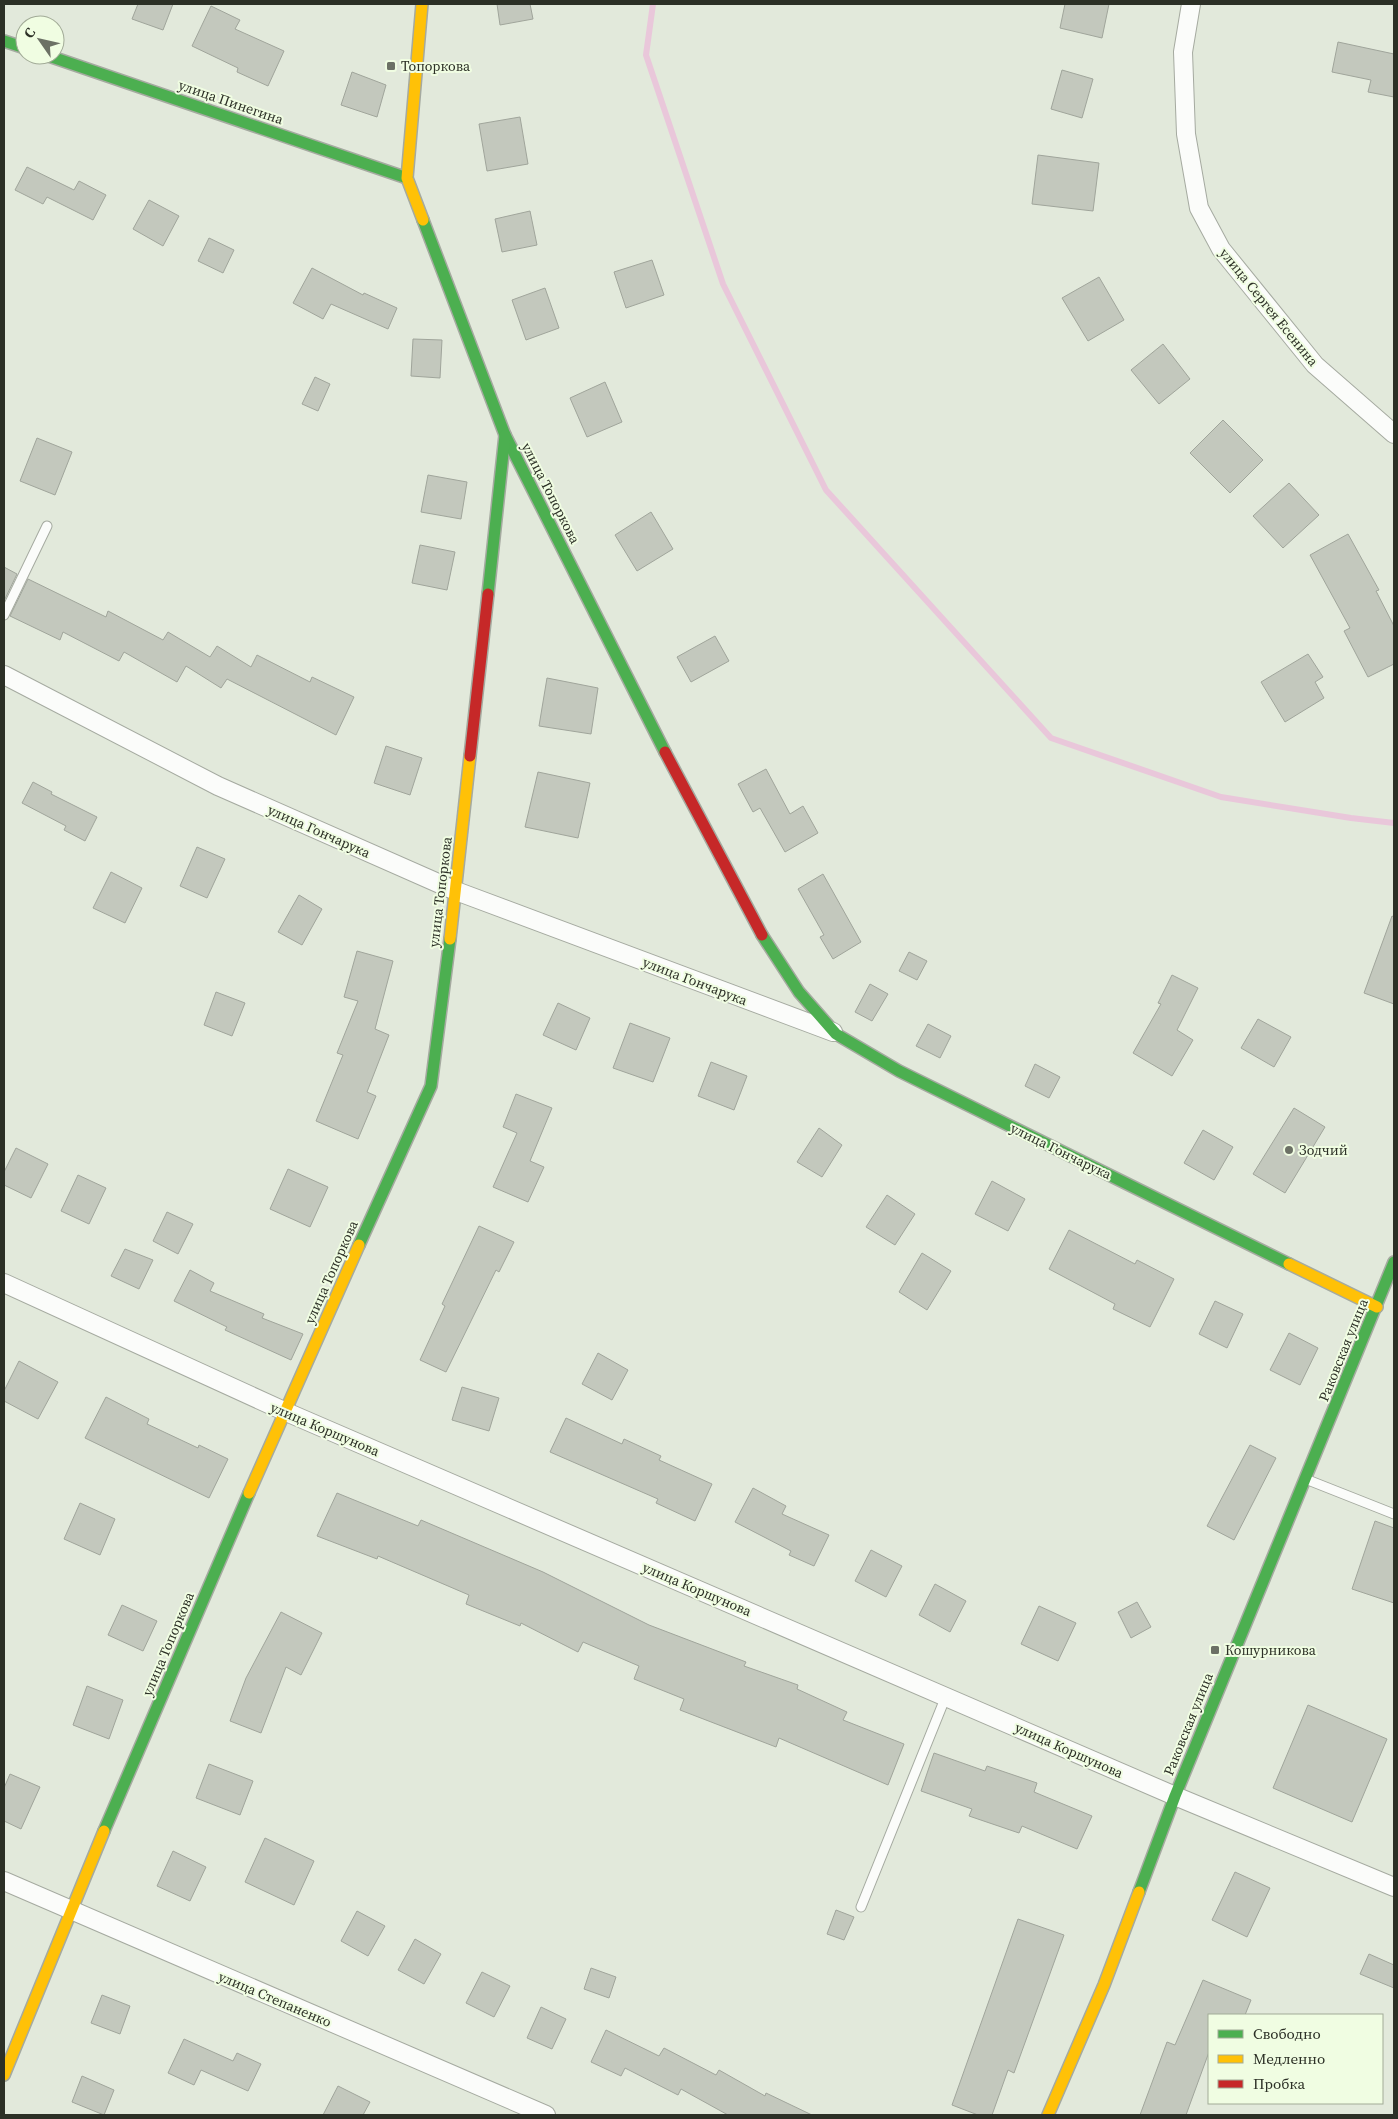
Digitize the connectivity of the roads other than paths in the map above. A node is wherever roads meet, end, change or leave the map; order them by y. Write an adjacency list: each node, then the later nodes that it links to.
1 (422, 4): 4 (street, улица Топоркова)
2 (1191, 4): 6 (street, улица Сергея Есенина)
3 (65, 61): 4 (street, улица Пинегина)
4 (407, 178): 5 (street, улица Топоркова)
5 (505, 434): 10 (street, улица Топоркова); 11 (street, улица Топоркова)
6 (1394, 434)
7 (47, 526): 8 (lane)
8 (4, 615)
9 (4, 675): 10 (street, улица Гончарука)
10 (456, 890): 11 (street, улица Гончарука); 15 (street, улица Топоркова)
11 (836, 1034): 14 (street, улица Гончарука)
12 (1394, 1262): 14 (street, Раковская улица)
13 (4, 1283): 15 (street, улица Коршунова)
14 (1377, 1306): 16 (street, Раковская улица)
15 (284, 1411): 18 (street, улица Коршунова); 23 (street, улица Топоркова)
16 (1306, 1479): 17 (lane); 19 (street, Раковская улица)
17 (1394, 1514)
18 (946, 1696): 19 (street, улица Коршунова); 22 (lane)
19 (1174, 1796): 21 (street, улица Коршунова); 26 (street, Раковская улица)
20 (4, 1881): 23 (street, улица Степаненко)
21 (1394, 1887)
22 (861, 1907)
23 (70, 1910): 24 (street, улица Топоркова); 25 (street, улица Степаненко)
24 (4, 2075)
25 (546, 2115)
26 (1048, 2115)

